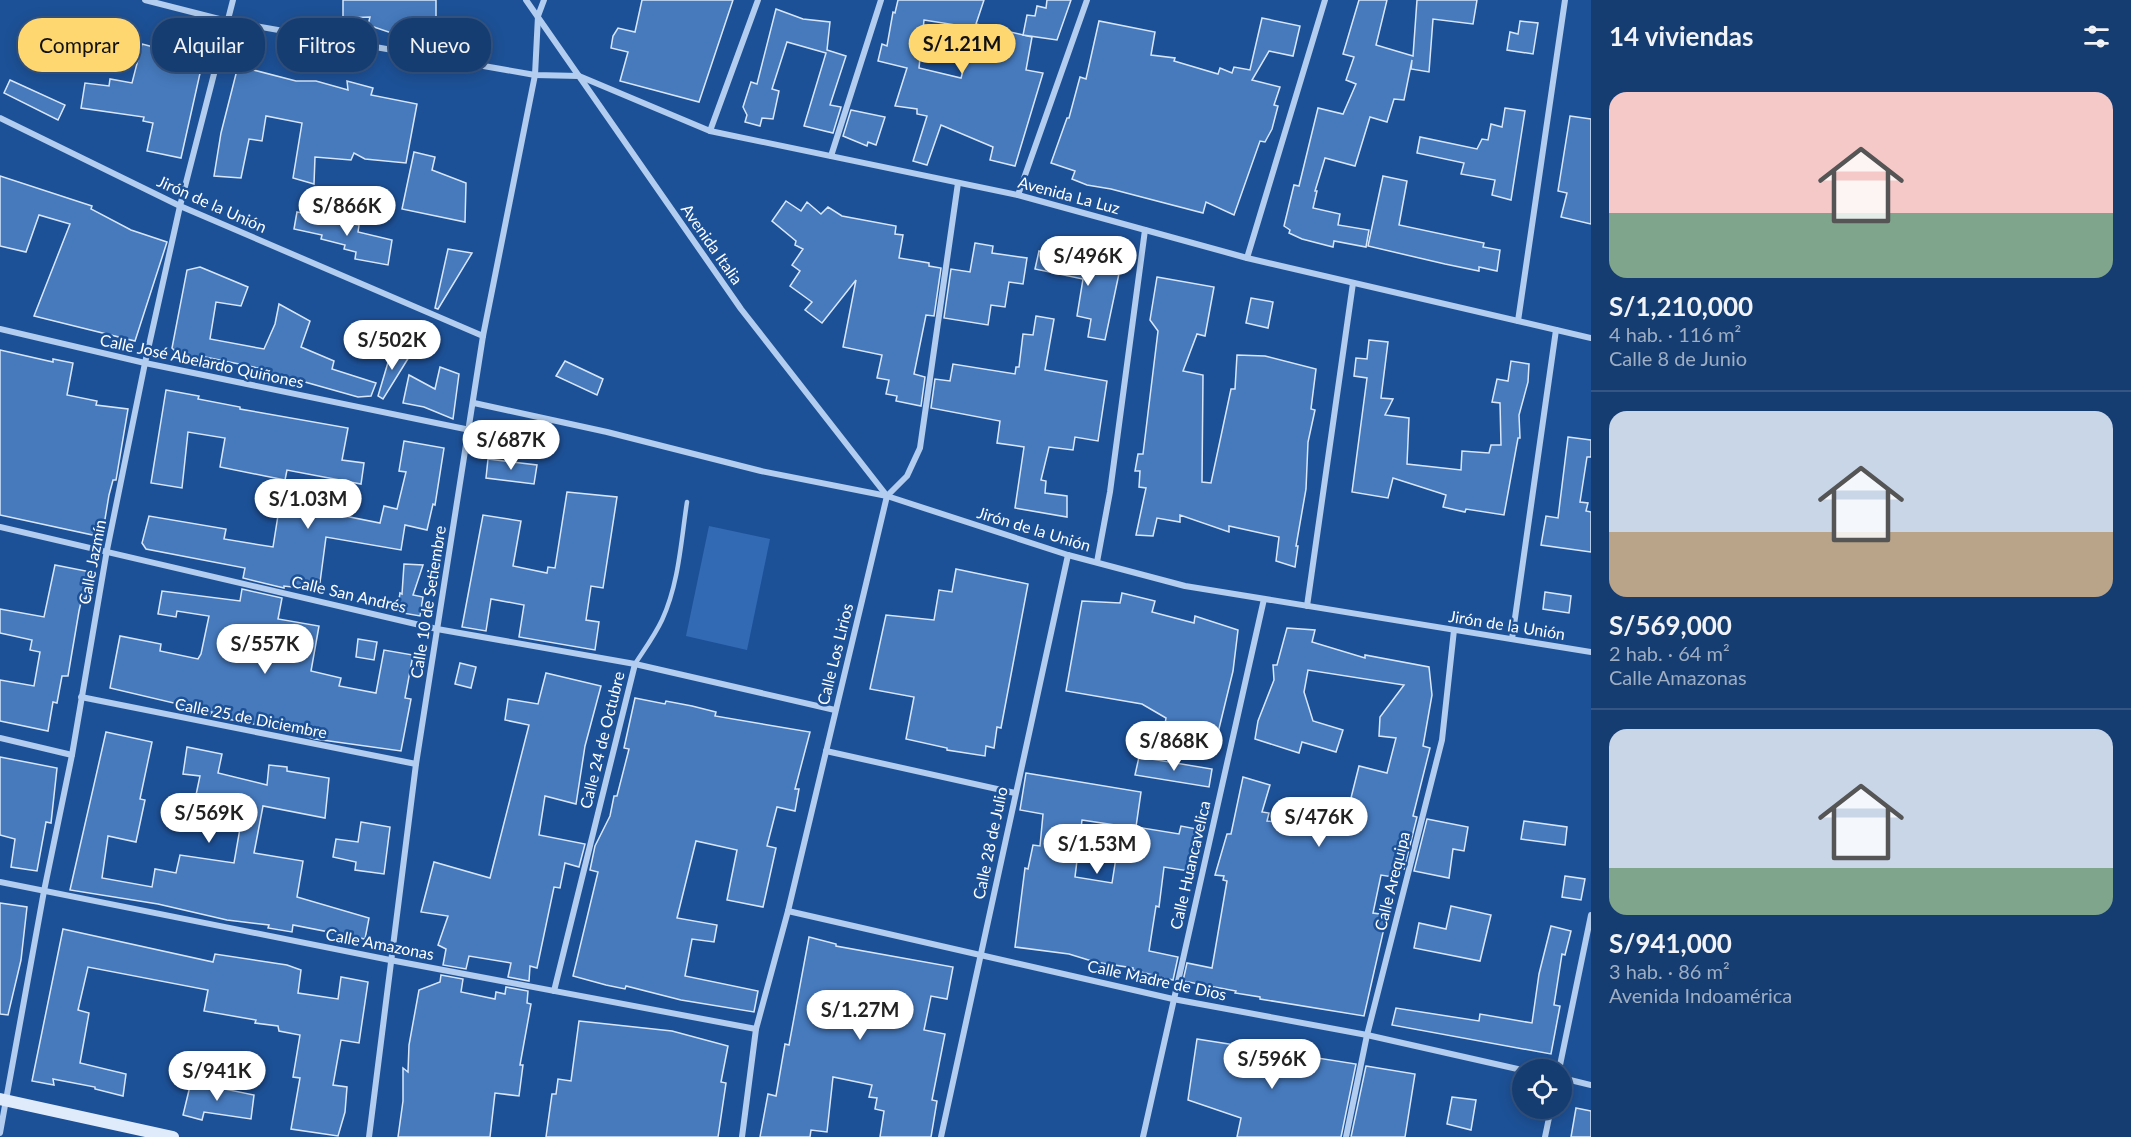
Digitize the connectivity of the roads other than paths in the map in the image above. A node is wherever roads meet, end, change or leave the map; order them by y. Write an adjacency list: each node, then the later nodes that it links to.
1 (145, 0): 11 (street)
2 (233, 0): 12 (street, Calle Jazmín)
3 (526, 0): 10 (street, Avenida Italia)
4 (544, 0): 10 (street, Calle 10 de Setiembre)
5 (758, 0): 18 (street)
6 (881, 0): 19 (street)
7 (1088, 0): 21 (street)
8 (1324, 0): 24 (street)
9 (1565, 0): 26 (street)
10 (538, 16): 15 (street, Calle 10 de Setiembre); 16 (street, Avenida Italia)
11 (215, 18)
12 (228, 18)
13 (265, 28): 15 (street)
14 (214, 72): 22 (street, Calle Jazmín)
15 (535, 75): 16 (street); 29 (street, Calle 10 de Setiembre)
16 (579, 76): 18 (street, Avenida La Luz); 34 (street, Avenida Italia)
17 (0, 118): 22 (street, Jirón de la Unión)
18 (710, 131): 19 (street, Avenida La Luz)
19 (831, 156): 20 (street, Avenida La Luz)
20 (958, 183): 21 (street, Avenida La Luz); 34 (street)
21 (1018, 195): 23 (street, Avenida La Luz)
22 (180, 206): 29 (street, Jirón de la Unión); 31 (street, Calle Jazmín)
23 (1145, 230): 24 (street, Avenida La Luz); 39 (street)
24 (1247, 258): 25 (street, Avenida La Luz)
25 (1353, 283): 26 (street, Avenida La Luz); 41 (street)
26 (1518, 321): 28 (street, Avenida La Luz)
27 (0, 329): 31 (street, Calle José Abelardo Quiñones)
28 (1556, 330): 30 (street, Avenida La Luz); 44 (street)
29 (483, 336): 32 (street, Calle 10 de Setiembre)
30 (1591, 338)
31 (145, 363): 33 (street, Calle José Abelardo Quiñones); 37 (street, Calle Jazmín)
32 (474, 403): 33 (street, Calle 10 de Setiembre); 34 (street, Jirón de la Unión)
33 (470, 430): 42 (street, Calle 10 de Setiembre)
34 (887, 496): 38 (street, Jirón de la Unión); 48 (street, Calle Los Lirios)
35 (687, 502): 46 (lane, Calle 24 de Octubre)
36 (0, 527): 37 (street, Calle San Andrés)
37 (107, 550): 42 (street, Calle San Andrés); 47 (street, Calle Jazmín)
38 (1068, 555): 39 (street, Jirón de la Unión); 53 (street, Calle 28 de Julio)
39 (1097, 562): 40 (street, Jirón de la Unión)
40 (1264, 599): 41 (street, Jirón de la Unión); 61 (street, Calle Huancavelica)
41 (1307, 606): 43 (street, Jirón de la Unión)
42 (437, 629): 46 (street, Calle San Andrés); 52 (street, Calle 10 de Setiembre)
43 (1454, 630): 44 (street, Jirón de la Unión); 63 (street, Calle Arequipa)
44 (1512, 639): 45 (street, Jirón de la Unión)
45 (1591, 652)
46 (635, 664): 48 (street, Calle San Andrés); 60 (street, Calle 24 de Octubre)
47 (81, 697): 51 (street, Calle Jazmín); 52 (street, Calle 25 de Diciembre)
48 (835, 710): 50 (street, Calle Los Lirios)
49 (0, 738): 51 (street)
50 (826, 751): 53 (street); 56 (street, Calle Los Lirios)
51 (72, 755): 55 (street, Calle Jazmín)
52 (416, 764): 59 (street, Calle 10 de Setiembre)
53 (1015, 793): 58 (street, Calle 28 de Julio)
54 (0, 882): 55 (street, Calle Amazonas)
55 (44, 891): 59 (street, Calle Amazonas); 68 (street, Calle Jazmín)
56 (788, 911): 58 (street, Calle Madre de Dios); 62 (street, Calle Los Lirios)
57 (1591, 915): 64 (street)
58 (979, 955): 61 (street, Calle Madre de Dios); 74 (street, Calle 28 de Julio)
59 (390, 960): 60 (street, Calle Amazonas); 72 (street, Calle 10 de Setiembre)
60 (554, 991): 62 (street, Calle Amazonas)
61 (1173, 999): 63 (street, Calle Madre de Dios); 75 (street, Calle Huancavelica)
62 (756, 1029): 73 (street, Calle Los Lirios)
63 (1367, 1035): 65 (street, Calle Madre de Dios); 76 (street, Calle Arequipa)
64 (1561, 1059)
65 (1512, 1068)
66 (1572, 1080): 67 (street)
67 (1591, 1085)
68 (3, 1100): 70 (street, Calle Jazmín); 71 (street)
69 (1549, 1119): 77 (street)
70 (0, 1133)
71 (172, 1137)
72 (369, 1137)
73 (742, 1137)
74 (941, 1137)
75 (1143, 1137)
76 (1346, 1137)
77 (1545, 1137)

